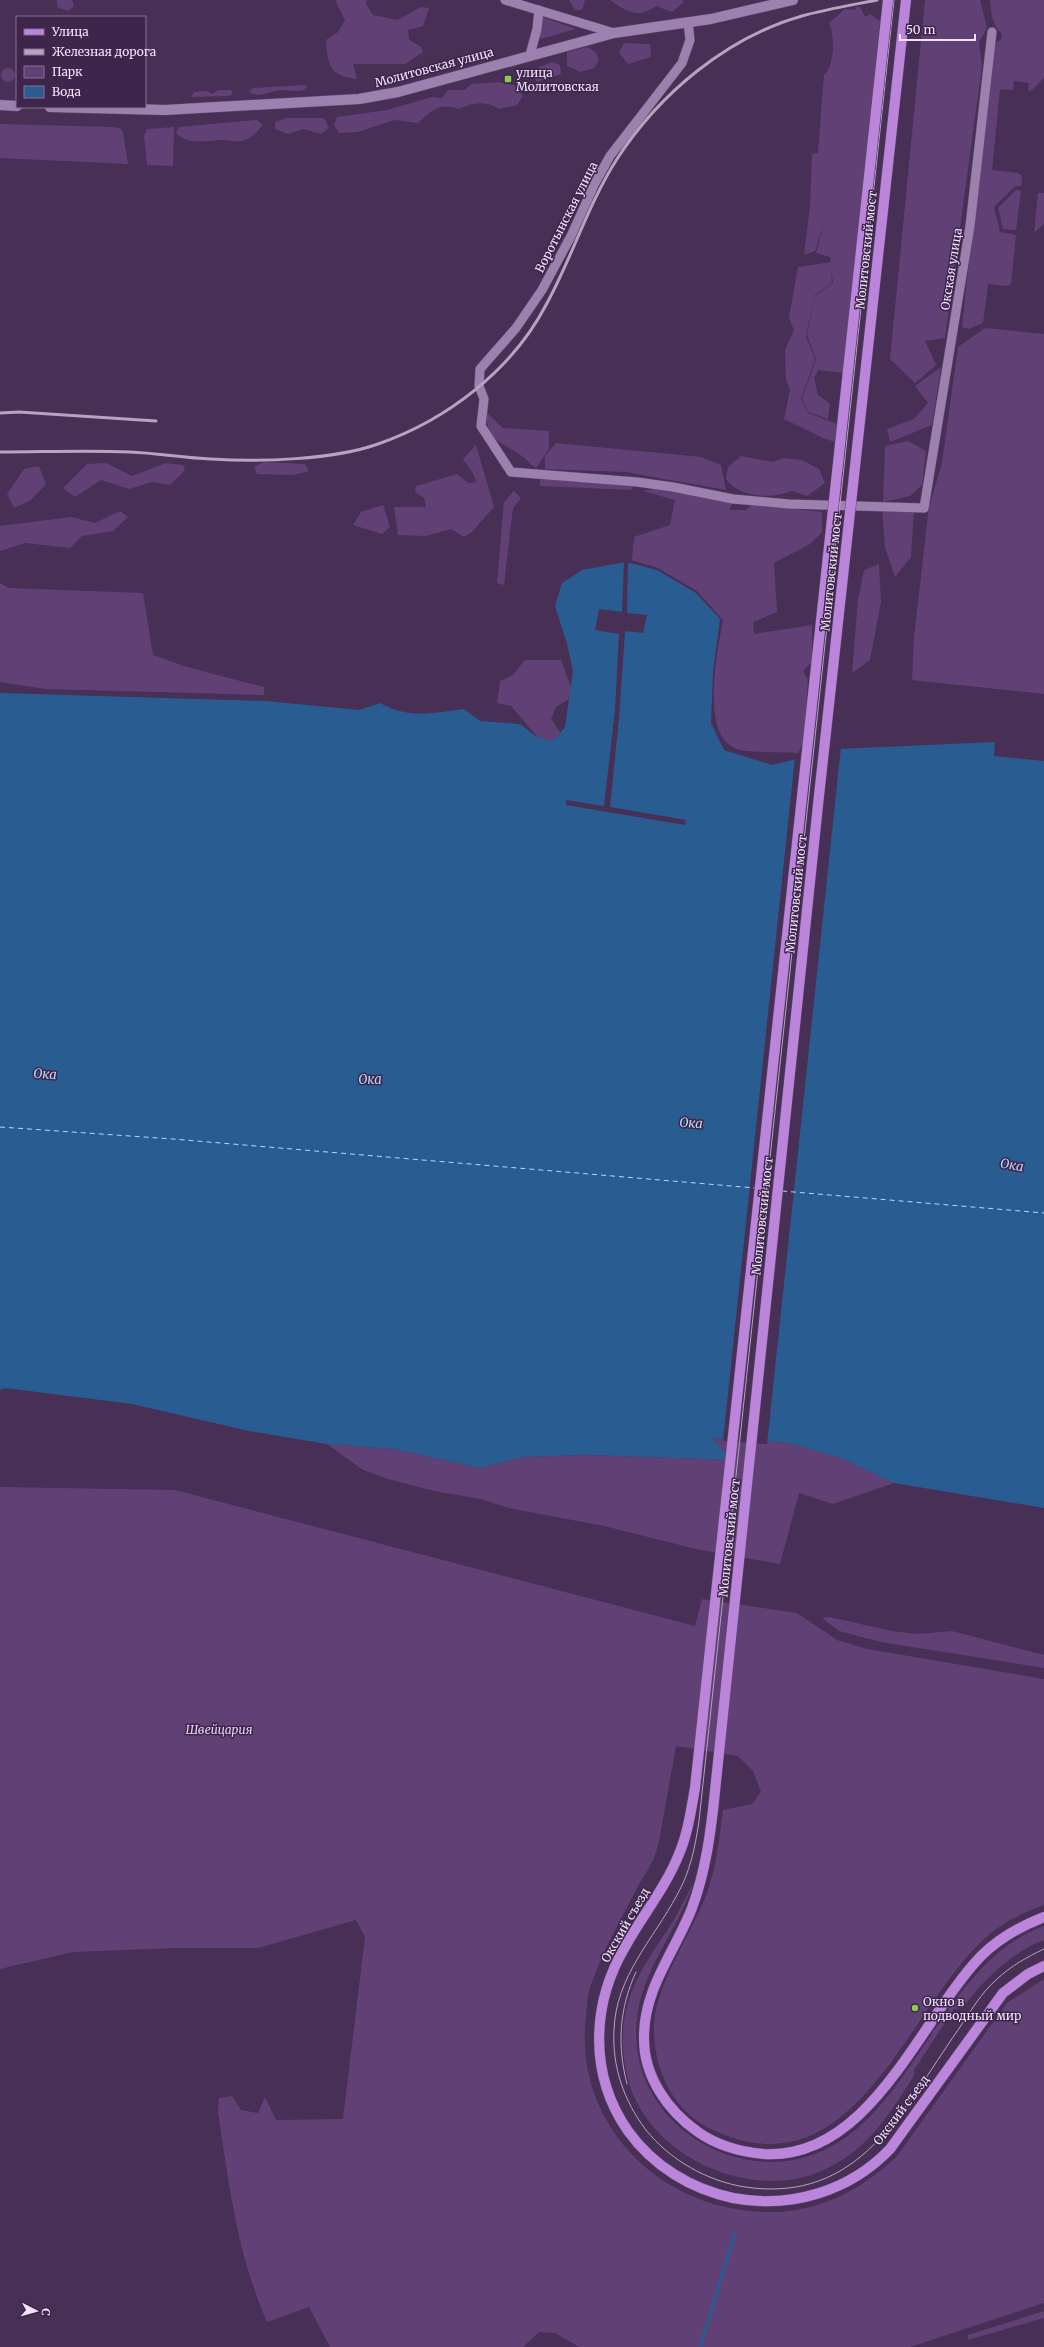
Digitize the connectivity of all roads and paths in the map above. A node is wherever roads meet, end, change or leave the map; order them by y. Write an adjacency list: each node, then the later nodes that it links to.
1 (505, 0): 5 (street)
2 (793, 0): 6 (street, Молитовская улица)
3 (888, 0): 14 (main road, Молитовский мост, bridge)
4 (906, 0): 15 (main road, Молитовский мост, bridge)
5 (539, 10): 8 (street); 9 (street)
6 (688, 22): 8 (street, Молитовская улица); 13 (street, Воротынская улица)
7 (992, 32): 13 (street, Окская улица)
8 (614, 33): 9 (street, Молитовская улица)
9 (530, 55): 12 (street, Молитовская улица)
10 (0, 105): 11 (street)
11 (16, 106)
12 (88, 108)
13 (924, 508)
14 (695, 1788): 16 (main road, Окский съезд)
15 (1044, 1917)
16 (1044, 1966)

